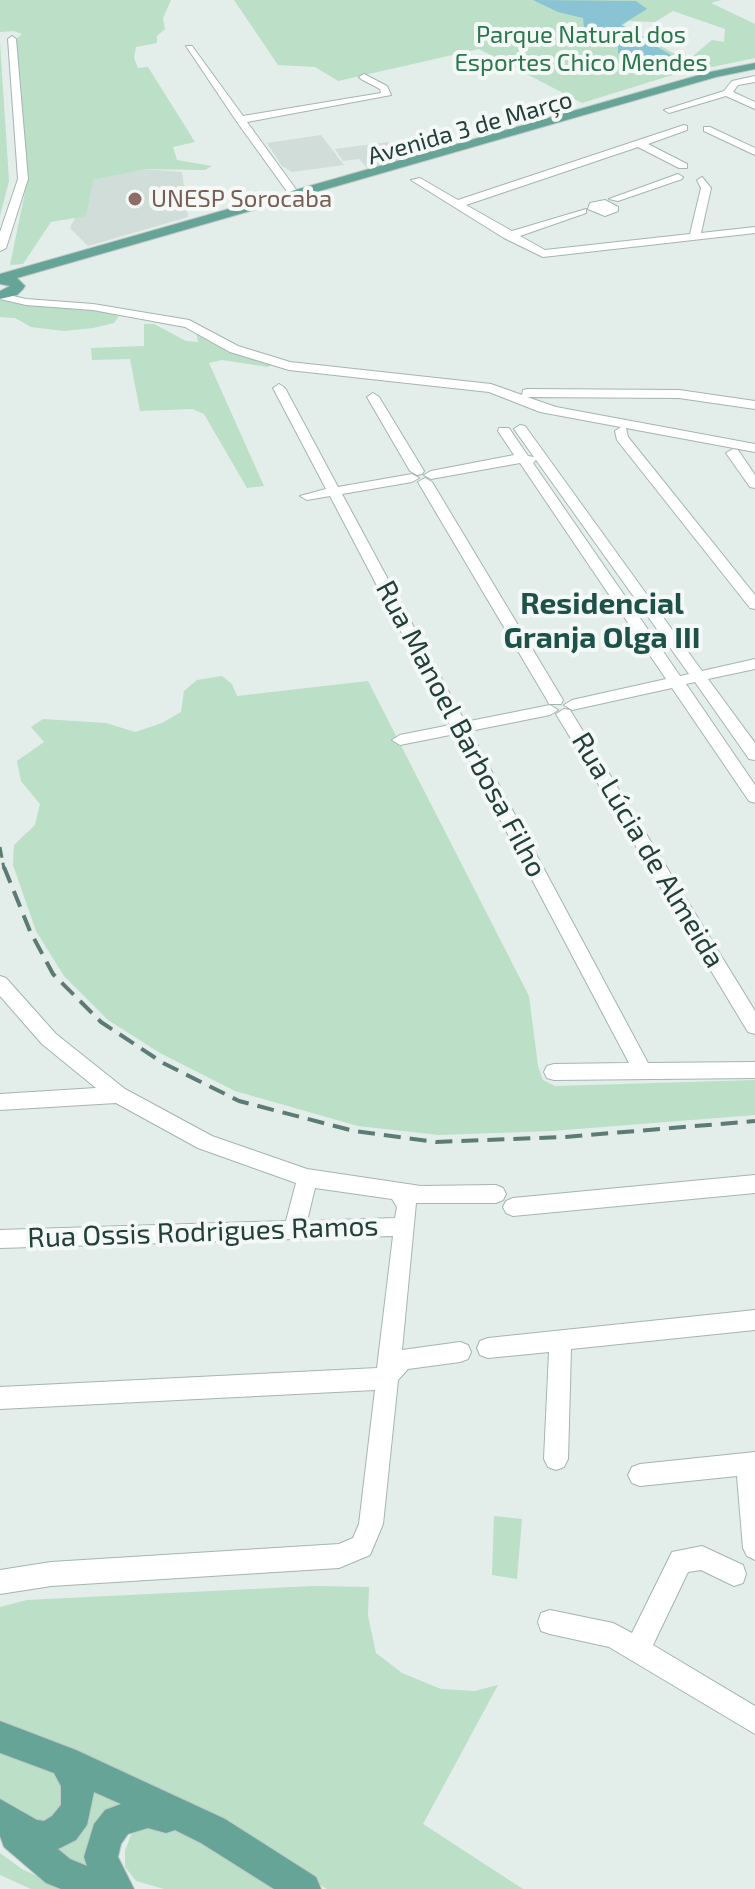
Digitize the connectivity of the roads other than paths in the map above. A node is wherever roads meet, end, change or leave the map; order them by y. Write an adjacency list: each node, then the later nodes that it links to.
1 (5, 38): 17 (street); 21 (street)
2 (189, 48): 8 (street)
3 (755, 69): 14 (main road, Avenida 3 de Março)
4 (364, 77): 8 (street)
5 (755, 79): 6 (street)
6 (727, 93): 7 (street); 9 (street)
7 (755, 106)
8 (240, 120): 14 (street)
9 (694, 125): 10 (street); 11 (street)
10 (639, 143): 12 (street); 15 (street)
11 (755, 152)
12 (689, 174): 16 (street); 20 (street)
13 (416, 180): 15 (street)
14 (292, 199): 23 (main road, Avenida 3 de Março)
15 (455, 205): 19 (street)
16 (605, 208): 19 (street); 22 (street)
17 (0, 225)
18 (755, 230): 20 (street)
19 (508, 236): 22 (street)
20 (695, 237): 22 (street)
21 (0, 248)
22 (603, 248)
23 (9, 282): 24 (street); 24 (street)
24 (40, 303): 26 (street)
25 (279, 388): 38 (street, Rua Manoel Barbosa Filho)
26 (495, 393): 27 (street); 29 (street)
27 (535, 394): 29 (street); 30 (street)
28 (373, 397): 36 (street, Rua Lúcia de Almeida)
29 (516, 400): 33 (street)
30 (755, 405)
31 (512, 430): 35 (street)
32 (621, 431): 40 (street)
33 (755, 448)
34 (733, 453): 37 (street)
35 (526, 457): 36 (street); 42 (street); 43 (street)
36 (421, 476): 38 (street); 44 (street, Rua Lúcia de Almeida)
37 (755, 484)
38 (333, 492): 39 (street); 45 (street, Rua Manoel Barbosa Filho)
39 (307, 496)
40 (755, 605)
41 (755, 664): 42 (street)
42 (699, 677): 43 (street); 47 (street)
43 (676, 683): 44 (street); 48 (street)
44 (560, 707): 45 (street); 50 (street, Rua Lúcia de Almeida)
45 (460, 728): 46 (street); 52 (street, Rua Manoel Barbosa Filho)
46 (400, 740)
47 (755, 755)
48 (755, 797)
49 (0, 983): 51 (street)
50 (755, 1027)
51 (75, 1060): 55 (street); 56 (street)
52 (642, 1070): 53 (street); 54 (street)
53 (755, 1070)
54 (554, 1072)
55 (118, 1095): 56 (street); 58 (street)
56 (48, 1099): 57 (street)
57 (0, 1102)
58 (307, 1178): 60 (street); 64 (street)
59 (755, 1184): 62 (street)
60 (398, 1192): 61 (street); 63 (street)
61 (496, 1194)
62 (513, 1207)
63 (405, 1227): 64 (street, Rua Ossis Rodrigues Ramos); 70 (street)
64 (295, 1228): 65 (street, Rua Ossis Rodrigues Ramos)
65 (0, 1239)
66 (755, 1320): 67 (street)
67 (560, 1341): 68 (street); 72 (street)
68 (488, 1348)
69 (460, 1352): 70 (street)
70 (387, 1376): 71 (street); 77 (street)
71 (0, 1398)
72 (556, 1459)
73 (751, 1464): 74 (street); 75 (street)
74 (640, 1475)
75 (755, 1548)
76 (734, 1574): 79 (street)
77 (0, 1582)
78 (550, 1622): 79 (street)
79 (638, 1648): 80 (street)
80 (755, 1721)
81 (0, 1737): 82 (main road)
82 (65, 1761): 83 (main road); 84 (main road)
83 (0, 1818): 85 (main road)
84 (213, 1831): 86 (main road); 87 (main road)
85 (102, 1889)
86 (117, 1889)
87 (304, 1889)

